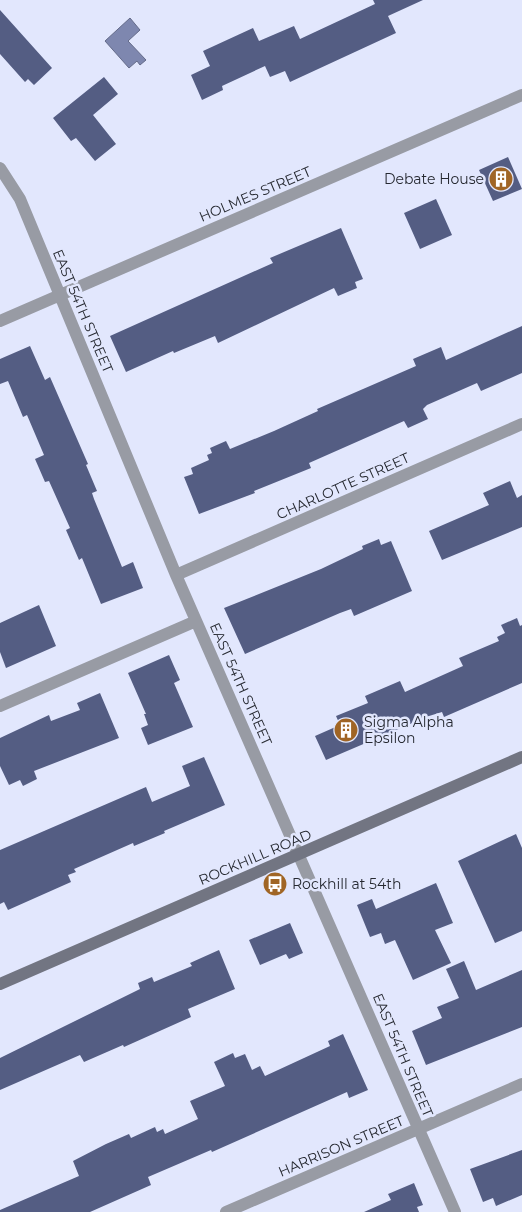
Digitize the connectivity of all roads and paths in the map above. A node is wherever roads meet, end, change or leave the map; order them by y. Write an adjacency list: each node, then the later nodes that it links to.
1 (522, 94): 3 (street, HOLMES STREET)
2 (0, 168): 3 (street, EAST 54TH STREET)
3 (61, 295): 4 (street, HOLMES STREET); 6 (street, EAST 54TH STREET)
4 (0, 321)
5 (522, 424): 6 (street, CHARLOTTE STREET)
6 (176, 575): 7 (street, EAST 54TH STREET)
7 (196, 621): 8 (street); 10 (street, EAST 54TH STREET)
8 (0, 706)
9 (522, 757): 10 (main road, ROCKHILL ROAD)
10 (299, 854): 11 (main road, ROCKHILL ROAD); 13 (street, EAST 54TH STREET)
11 (0, 984)
12 (522, 1084): 13 (street, HARRISON STREET)
13 (419, 1128): 14 (street, HARRISON STREET); 15 (street, EAST 54TH STREET)
14 (226, 1212)
15 (455, 1212)

